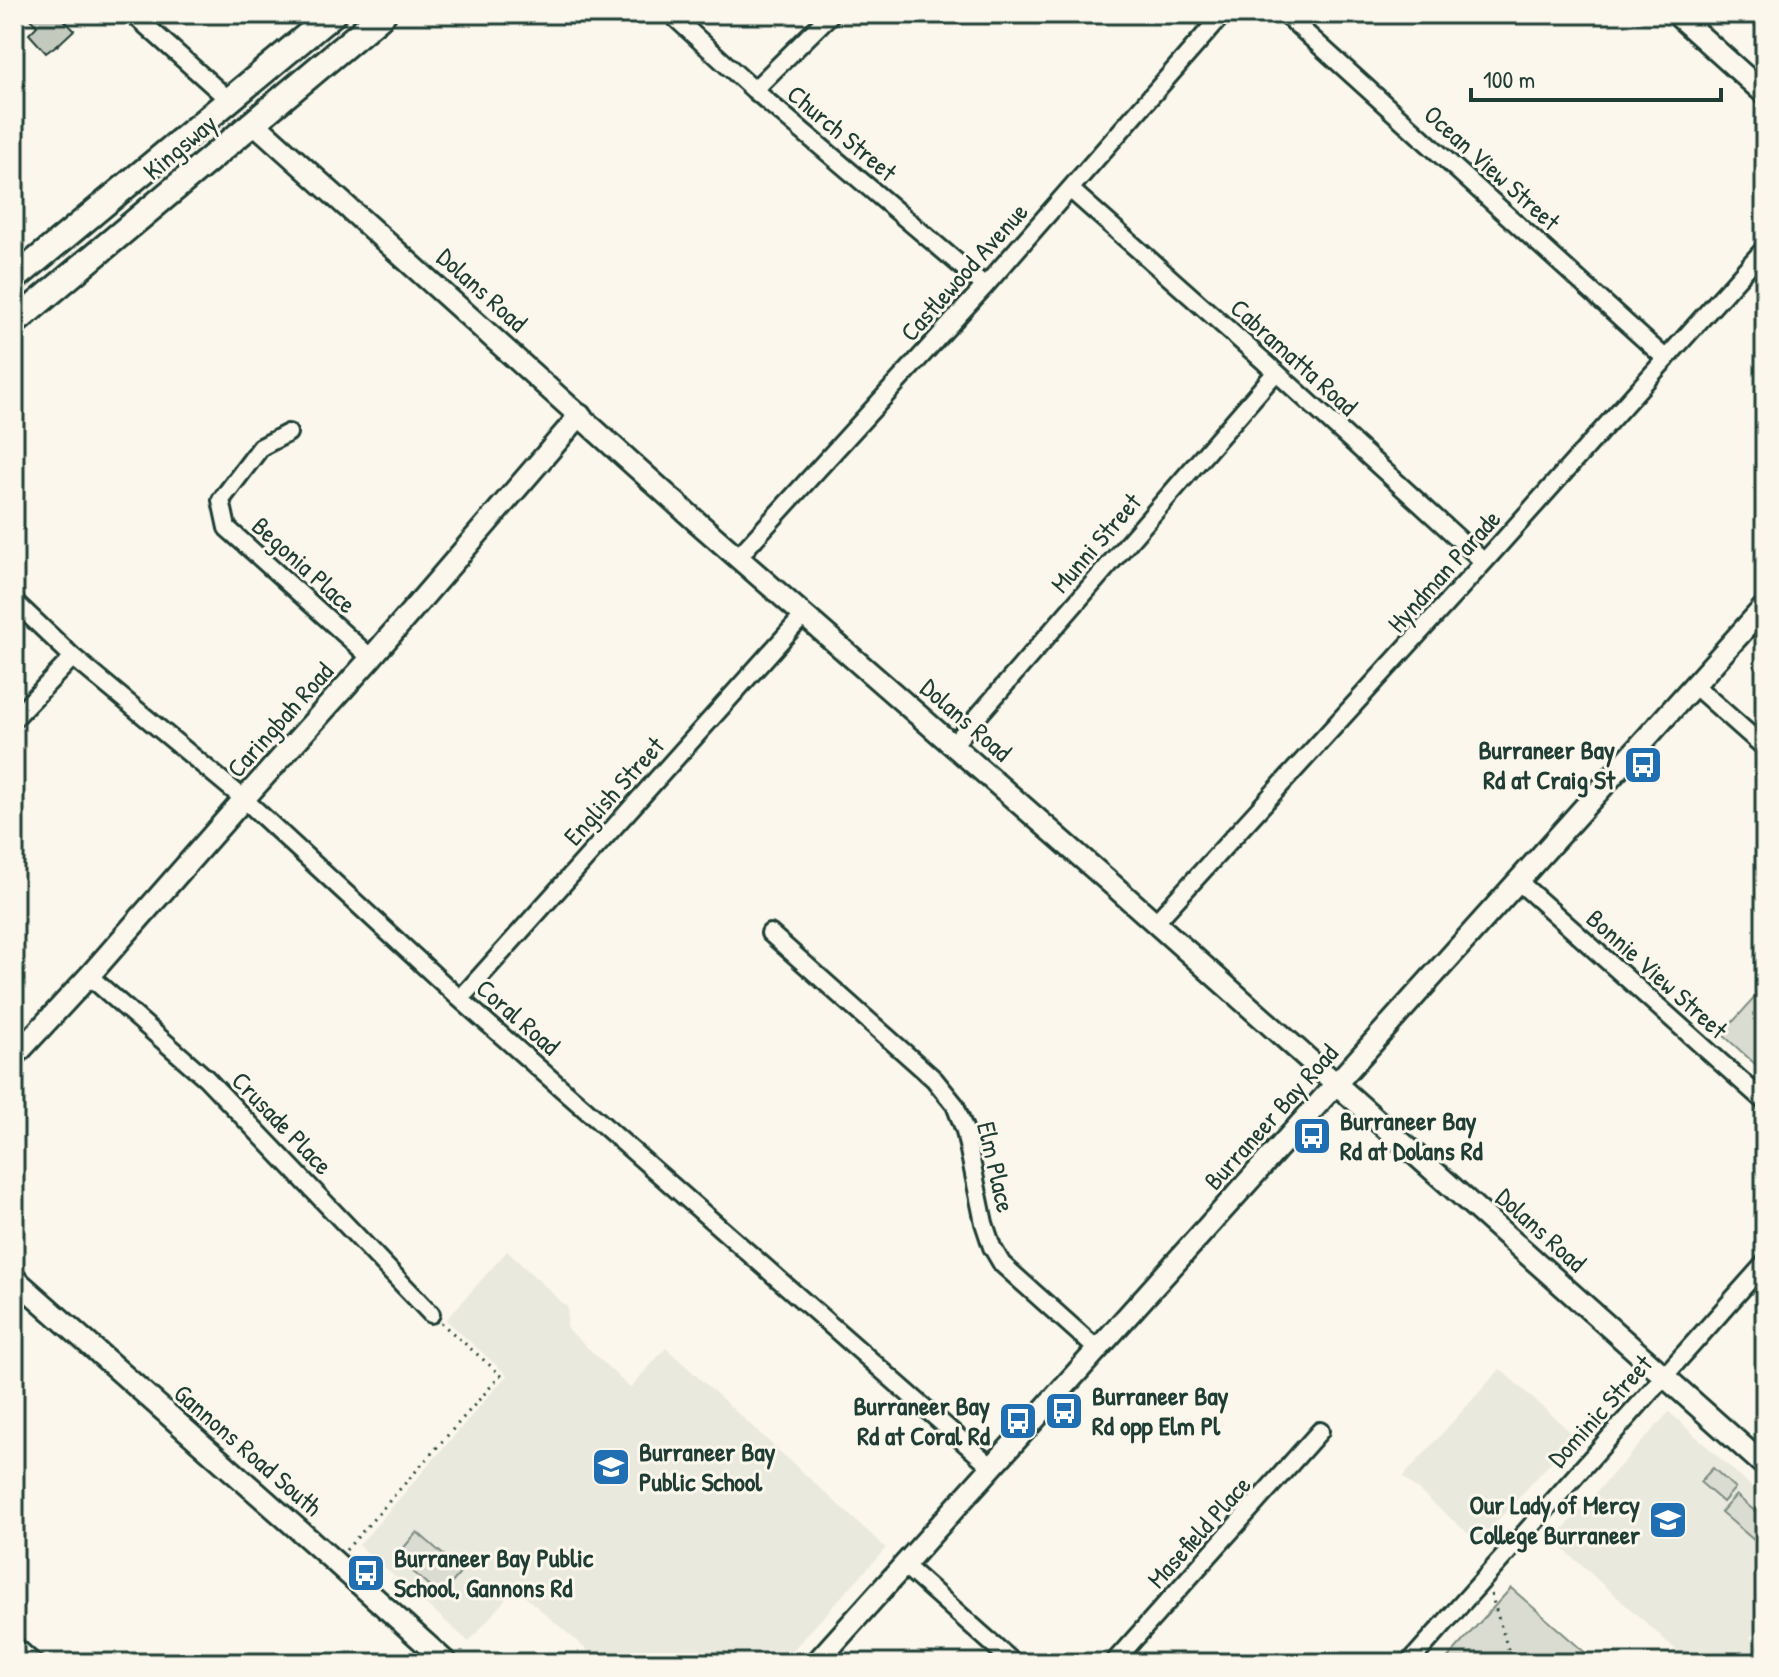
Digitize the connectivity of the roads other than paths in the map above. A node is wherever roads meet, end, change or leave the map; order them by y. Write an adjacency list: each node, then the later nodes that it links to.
1 (133, 14): 11 (street, Dolans Road)
2 (333, 14): 11 (main road, Kingsway)
3 (383, 14): 12 (main road, Kingsway)
4 (671, 14): 9 (street, Church Street)
5 (831, 14): 9 (street)
6 (1223, 14): 13 (street, Castlewood Avenue)
7 (1285, 14): 18 (street, Ocean View Street)
8 (1676, 14): 10 (street)
9 (754, 90): 16 (street, Church Street)
10 (1765, 94)
11 (229, 100): 12 (main road, Dolans Road); 15 (main road, Kingsway)
12 (253, 122): 17 (main road, Kingsway); 20 (street, Dolans Road)
13 (1070, 189): 16 (street, Castlewood Avenue); 19 (street, Cabramatta Road)
14 (1765, 248): 18 (street, Hyndman Parade)
15 (14, 279)
16 (985, 286): 22 (street, Castlewood Avenue)
17 (14, 323)
18 (1666, 359): 23 (street, Hyndman Parade)
19 (1276, 372): 23 (street, Cabramatta Road); 31 (street, Munni Street)
20 (580, 415): 22 (street, Dolans Road); 28 (street, Caringbah Road)
21 (288, 433): 28 (street, Begonia Place)
22 (738, 557): 26 (street, Dolans Road)
23 (1484, 562): 35 (street, Hyndman Parade)
24 (14, 601): 27 (street, Coral Road)
25 (1765, 606): 29 (street, Burraneer Bay Road)
26 (804, 615): 31 (street, Dolans Road); 38 (street, English Street)
27 (73, 657): 30 (street); 33 (street, Coral Road)
28 (371, 658): 33 (street, Caringbah Road)
29 (1694, 685): 32 (street); 34 (street, Burraneer Bay Road)
30 (14, 719)
31 (952, 746): 35 (street, Dolans Road)
32 (1765, 748)
33 (244, 799): 37 (street, Caringbah Road); 38 (street, Coral Road)
34 (1518, 881): 40 (street, Burraneer Bay Road); 41 (street, Bonnie View Street)
35 (1155, 923): 40 (street, Dolans Road)
36 (770, 933): 45 (street, Elm Place)
37 (89, 976): 39 (street, Caringbah Road); 44 (street, Crusade Place)
38 (460, 999): 49 (street, Coral Road)
39 (14, 1057)
40 (1335, 1085): 45 (street, Burraneer Bay Road); 46 (street, Dolans Road)
41 (1765, 1102)
42 (1765, 1263): 46 (street, Dominic Street)
43 (14, 1278): 53 (street, Gannons Road South)
44 (431, 1314)
45 (1098, 1350): 49 (street, Burraneer Bay Road)
46 (1664, 1376): 48 (street, Dolans Road); 57 (street, Dominic Street)
47 (1320, 1431): 56 (street, Masefield Place)
48 (1765, 1466)
49 (992, 1467): 50 (street, Burraneer Bay Road)
50 (904, 1565): 54 (street, Burraneer Bay Road); 55 (street)
51 (14, 1645): 52 (street)
52 (34, 1663)
53 (447, 1663)
54 (816, 1663)
55 (1014, 1663)
56 (1113, 1663)
57 (1409, 1663)

